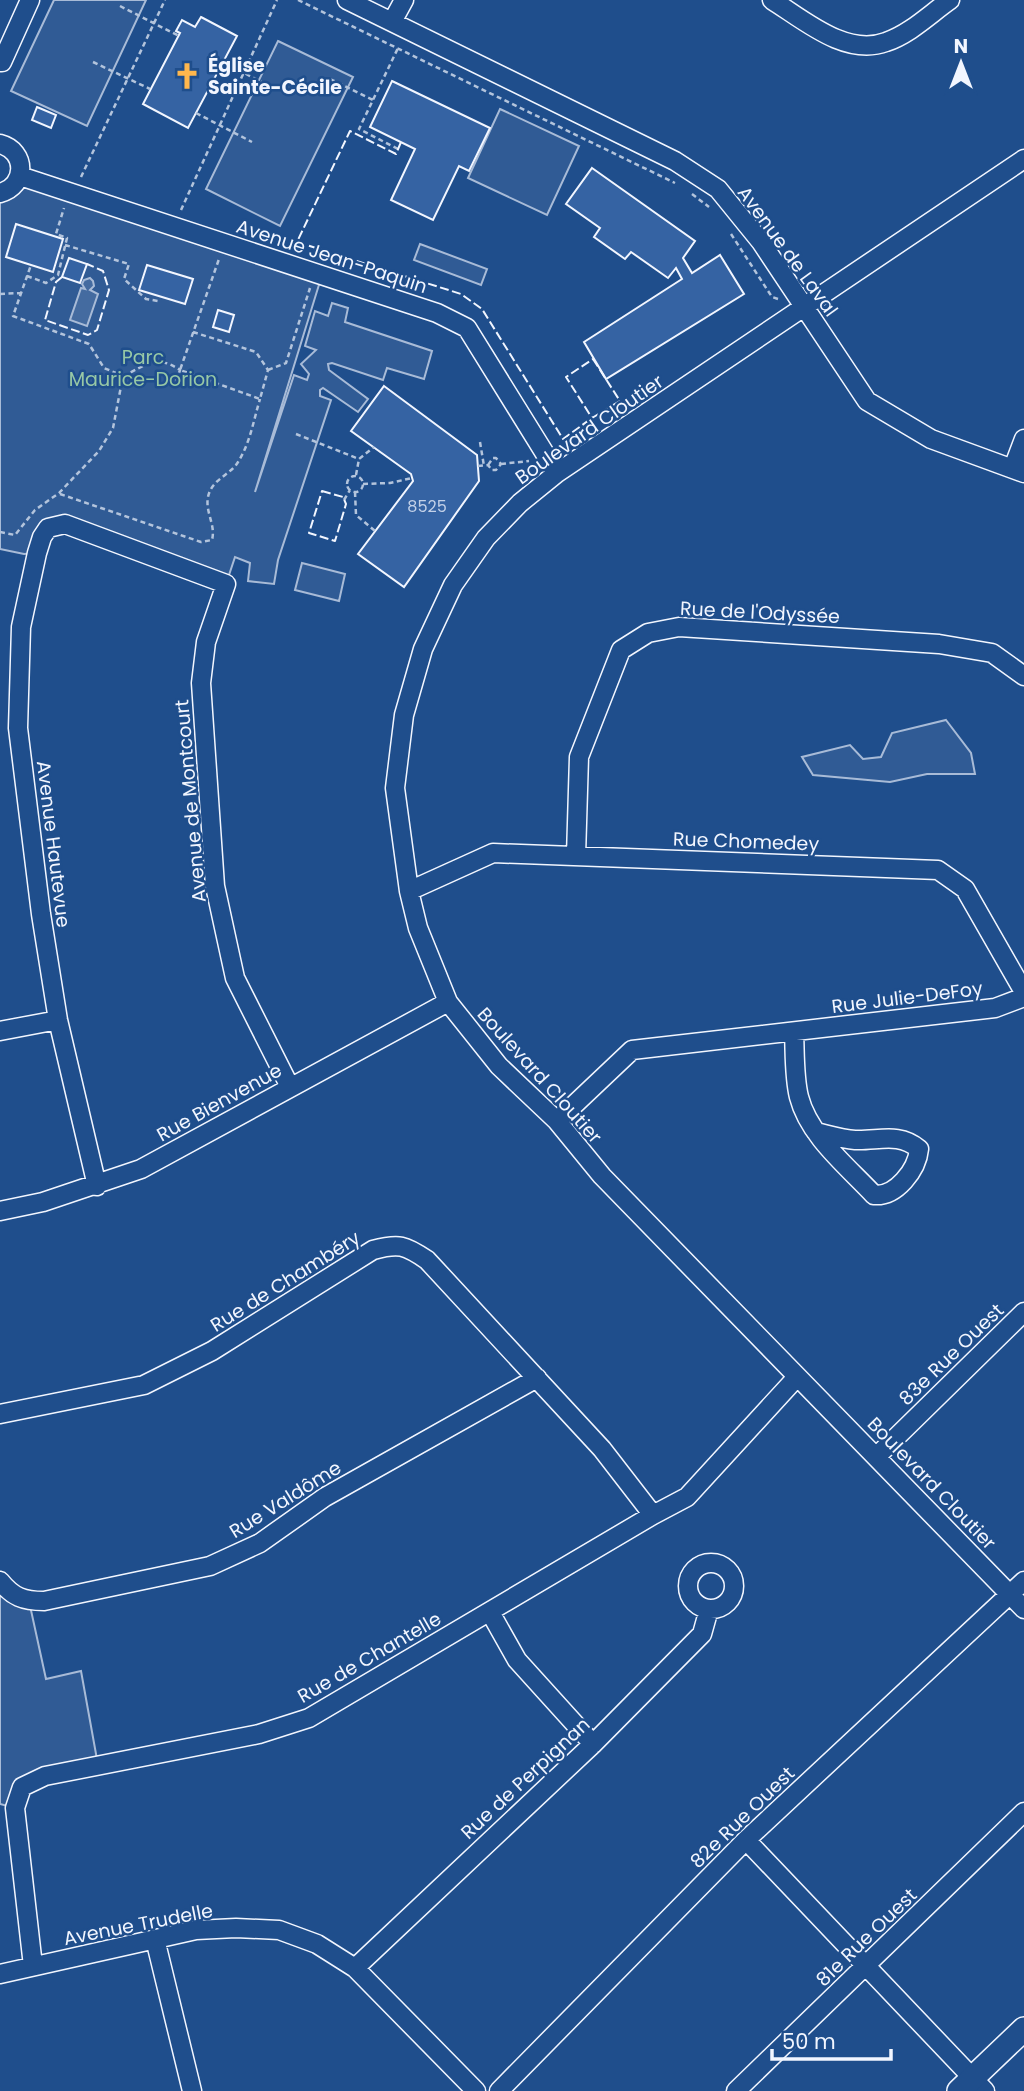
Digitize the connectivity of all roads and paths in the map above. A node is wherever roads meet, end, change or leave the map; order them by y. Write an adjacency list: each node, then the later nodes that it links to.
1 (30, 0): 14 (street)
2 (165, 0): 10 (path)
3 (277, 0): 17 (path)
4 (298, 0): 13 (path)
5 (346, 0): 11 (street, Avenue de Laval)
6 (404, 0): 11 (street)
7 (772, 0): 8 (street)
8 (950, 0)
9 (120, 6): 10 (path)
10 (154, 23): 12 (path); 18 (path)
11 (400, 26): 13 (path); 45 (street, Avenue de Laval)
12 (179, 36)
13 (398, 48): 22 (path); 30 (path)
14 (0, 62)
15 (93, 62): 18 (path)
16 (223, 62): 17 (path)
17 (243, 73): 21 (path); 24 (path)
18 (128, 77): 20 (path); 31 (path)
19 (330, 79): 22 (path)
20 (150, 89)
21 (277, 90)
22 (373, 100): 27 (path)
23 (196, 113): 24 (path)
24 (219, 124): 25 (path); 35 (path)
25 (253, 142)
26 (0, 144): 29 (street)
27 (398, 149)
28 (1024, 159): 45 (street, Boulevard Cloutier)
29 (20, 176): 31 (street, Avenue Jean-Paquin); 33 (street)
30 (680, 185)
31 (71, 192): 35 (street, Avenue Jean-Paquin); 38 (path)
32 (689, 192): 34 (path)
33 (0, 193)
34 (715, 213)
35 (174, 226): 37 (street, Avenue Jean-Paquin)
36 (730, 232): 45 (path)
37 (224, 242): 40 (street, Avenue Jean-Paquin); 46 (path)
38 (65, 245): 41 (path); 44 (path)
39 (32, 265): 41 (path)
40 (315, 273): 48 (path); 60 (street, Avenue Jean-Paquin)
41 (27, 276): 42 (path)
42 (21, 293): 43 (path); 49 (path)
43 (0, 295)
44 (159, 302)
45 (804, 307): 60 (street, Boulevard Cloutier); 61 (street, Avenue de Laval)
46 (194, 332): 47 (path); 48 (path)
47 (180, 370): 49 (path); 50 (path); 51 (path)
48 (268, 370): 51 (path)
49 (123, 376): 67 (path)
50 (175, 385)
51 (260, 399): 67 (path)
52 (296, 434): 56 (path)
53 (1024, 439): 61 (street)
54 (480, 442): 58 (path)
55 (374, 447): 56 (path)
56 (359, 458): 62 (path)
57 (501, 464): 58 (path); 58 (path); 60 (path)
58 (486, 465): 59 (path)
59 (478, 466)
60 (553, 466): 74 (street, Boulevard Cloutier)
61 (1018, 470)
62 (356, 475): 64 (path); 65 (path)
63 (412, 478): 64 (path)
64 (363, 485): 66 (path)
65 (349, 490): 66 (path); 68 (path)
66 (355, 492): 69 (path)
67 (59, 494): 70 (path)
68 (344, 500)
69 (374, 531)
70 (0, 532)
71 (226, 584): 77 (street, Avenue Hautevue); 80 (street, Avenue de Montcourt)
72 (1024, 676): 73 (street, Rue de l'Odyssée)
73 (576, 856): 74 (street, Rue Chomedey); 75 (street, Rue Chomedey)
74 (409, 891): 76 (street, Boulevard Cloutier)
75 (1024, 995): 79 (street, Rue Julie-DeFoy)
76 (448, 1002): 80 (street, Rue Bienvenue); 81 (street, Boulevard Cloutier)
77 (58, 1020): 78 (street); 83 (street, Avenue Hautevue)
78 (0, 1031)
79 (794, 1032): 81 (street, Rue Julie-DeFoy); 82 (street)
80 (290, 1087): 83 (street, Rue Bienvenue)
81 (557, 1121): 86 (street, Boulevard Cloutier)
82 (816, 1132): 82 (street)
83 (97, 1186): 84 (street, Rue Bienvenue)
84 (0, 1211)
85 (1024, 1312): 89 (street, 83e Rue Ouest)
86 (797, 1377): 89 (street, Boulevard Cloutier); 90 (street, Rue de Chantelle)
87 (537, 1378): 88 (street, Rue de Chambéry); 90 (street, Rue de Chambéry); 91 (street, Rue Valdôme)
88 (0, 1414)
89 (877, 1456): 93 (street, Boulevard Cloutier)
90 (653, 1514): 96 (street, Rue de Chantelle)
91 (0, 1581)
92 (1024, 1581): 93 (street, 82e Rue Ouest)
93 (1010, 1595): 95 (street, Boulevard Cloutier); 99 (street, 82e Rue Ouest)
94 (709, 1609): 97 (street, Rue de Perpignan)
95 (1024, 1609)
96 (490, 1612): 97 (street); 101 (street, Rue de Chantelle)
97 (593, 1744): 103 (street, Rue de Perpignan)
98 (1024, 1812): 102 (street, 81e Rue Ouest)
99 (746, 1840): 102 (street); 109 (street, 82e Rue Ouest)
100 (155, 1939): 101 (street, Avenue Trudelle); 103 (street, Avenue Trudelle); 107 (street)
101 (33, 1966): 104 (street, Avenue Trudelle)
102 (866, 1966): 106 (street); 110 (street, 81e Rue Ouest)
103 (355, 1968): 108 (street, Avenue Trudelle)
104 (0, 1973)
105 (1024, 2029): 106 (main road)
106 (972, 2087)
107 (191, 2091)
108 (476, 2091)
109 (499, 2091)
110 (736, 2091)

